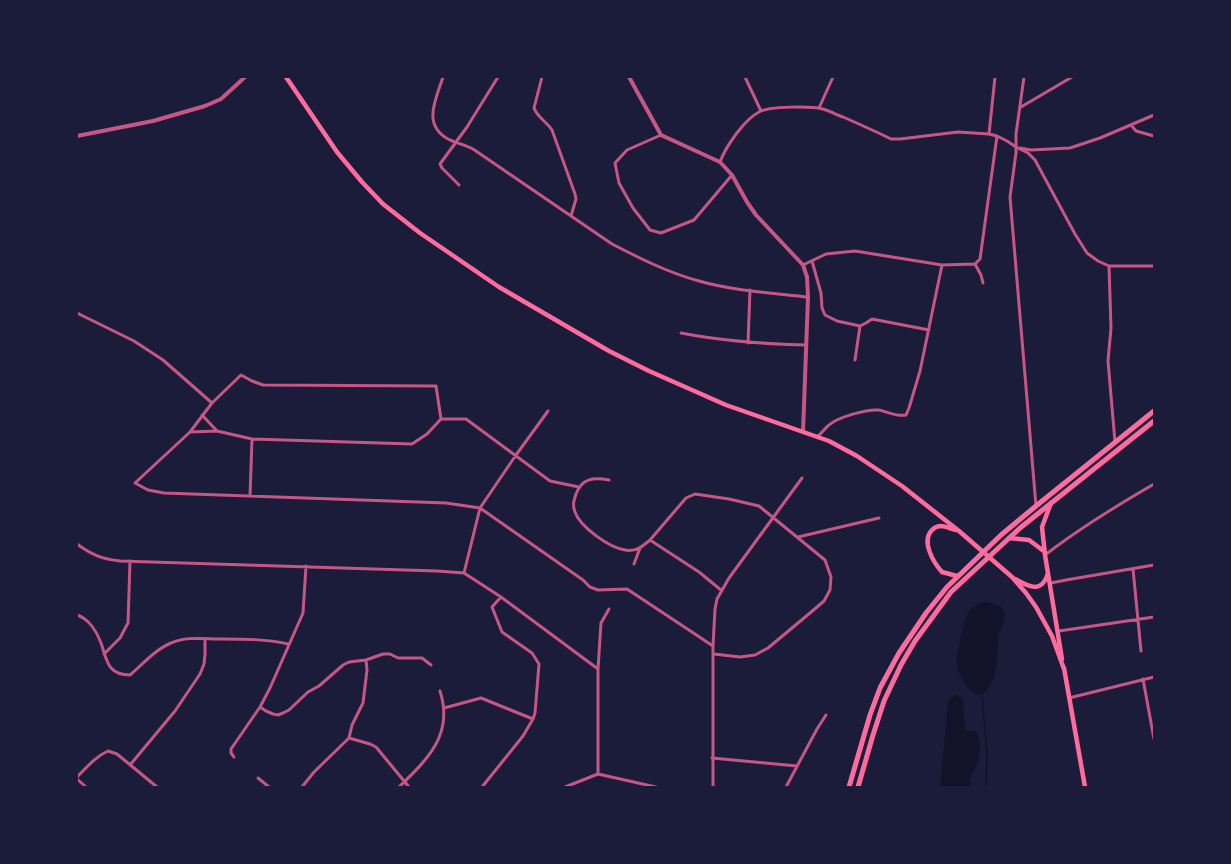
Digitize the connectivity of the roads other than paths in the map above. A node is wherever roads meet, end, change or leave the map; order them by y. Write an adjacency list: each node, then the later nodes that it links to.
1 (245, 77): 19 (street)
2 (286, 77): 52 (main road)
3 (442, 77): 22 (street)
4 (498, 77): 22 (street)
5 (542, 77): 27 (street)
6 (629, 77): 18 (street)
7 (745, 77): 14 (street)
8 (833, 77): 13 (street)
9 (995, 77): 17 (street)
10 (1024, 77): 12 (street)
11 (1072, 77): 12 (street)
12 (1020, 107): 23 (street)
13 (819, 108): 14 (street); 17 (street)
14 (761, 111): 24 (street)
15 (1154, 115): 16 (street)
16 (1131, 125): 21 (street); 23 (street)
17 (989, 134): 20 (street)
18 (661, 135): 24 (street); 25 (street)
19 (77, 136)
20 (997, 136): 23 (street); 29 (street)
21 (1154, 136)
22 (457, 142): 26 (street); 27 (street)
23 (1016, 147): 32 (street); 63 (street)
24 (720, 162): 25 (street)
25 (732, 175): 30 (street)
26 (460, 185)
27 (571, 216): 35 (street)
28 (812, 261): 30 (street); 31 (street); 38 (street)
29 (975, 264): 31 (street); 34 (street)
30 (803, 265): 36 (street)
31 (942, 265): 39 (street)
32 (1109, 266): 33 (street); 55 (street)
33 (1154, 266)
34 (983, 283)
35 (750, 290): 36 (street); 41 (street)
36 (808, 297): 42 (street)
37 (77, 313): 44 (street)
38 (860, 326): 39 (street); 43 (street)
39 (929, 330): 53 (street)
40 (680, 333): 41 (street)
41 (748, 343): 42 (street)
42 (806, 346): 52 (street)
43 (855, 360)
44 (212, 403): 47 (street); 48 (street)
45 (548, 411): 56 (street)
46 (1154, 411): 55 (main road)
47 (202, 415): 50 (street); 51 (street)
48 (441, 419): 54 (street); 56 (street)
49 (1154, 421): 62 (main road)
50 (217, 431): 51 (street); 54 (street)
51 (190, 432): 61 (street)
52 (803, 432): 53 (main road)
53 (818, 436): 67 (main road)
54 (252, 439): 61 (street)
55 (1115, 442): 63 (main road)
56 (516, 455): 60 (street); 64 (street)
57 (802, 478): 65 (street)
58 (609, 480): 60 (street)
59 (1154, 484): 74 (street)
60 (579, 487): 72 (street)
61 (250, 496): 64 (street)
62 (1052, 502): 69 (main road); 74 (main road)
63 (1036, 506): 73 (main road)
64 (480, 508): 82 (street); 95 (street)
65 (774, 517): 68 (street); 70 (street); 86 (street)
66 (879, 518): 68 (street)
67 (959, 531): 73 (main road); 83 (main road)
68 (798, 537): 98 (street)
69 (1009, 538): 74 (main road); 75 (main road)
70 (650, 540): 72 (street); 86 (street)
71 (77, 544): 76 (street)
72 (640, 548): 77 (street)
73 (984, 552): 75 (main road); 83 (main road)
74 (1045, 554): 81 (main road)
75 (990, 556): 84 (main road); 135 (main road)
76 (130, 561): 79 (street); 97 (street)
77 (634, 564)
78 (1154, 565): 80 (street)
79 (306, 566): 82 (street); 94 (street)
80 (1133, 569): 85 (street); 91 (street)
81 (1048, 572): 84 (main road); 85 (main road)
82 (464, 573): 87 (street)
83 (957, 576): 134 (main road)
84 (1012, 577): 102 (main road)
85 (1051, 584): 92 (main road)
86 (721, 590): 95 (street)
87 (501, 597): 101 (street); 110 (street)
88 (609, 609): 101 (street)
89 (77, 615): 97 (street)
90 (1154, 617): 91 (street)
91 (1137, 620): 92 (street); 96 (street)
92 (1058, 631): 102 (main road)
93 (205, 638): 94 (street); 97 (street); 115 (street)
94 (288, 644): 107 (street)
95 (713, 646): 98 (street)
96 (1141, 651)
97 (104, 654)
98 (714, 654): 114 (street)
99 (366, 660): 100 (street); 107 (street); 111 (street)
100 (431, 664)
101 (598, 669): 117 (street)
102 (1064, 669): 106 (main road)
103 (1154, 677): 104 (street)
104 (1143, 679): 106 (street); 112 (street)
105 (440, 691): 108 (street)
106 (1069, 698): 136 (main road)
107 (260, 707): 113 (street)
108 (444, 708): 110 (street); 120 (street)
109 (826, 715): 116 (street)
110 (533, 719): 129 (street)
111 (349, 738): 120 (street); 126 (street)
112 (1154, 739)
113 (234, 756)
114 (712, 758): 116 (street); 132 (street)
115 (130, 765): 118 (street); 124 (street)
116 (797, 766): 133 (street)
117 (598, 774): 130 (street); 131 (street)
118 (77, 778): 121 (street)
119 (258, 778): 125 (street)
120 (404, 782): 127 (street); 128 (street)
121 (81, 783): 122 (street); 123 (street)
122 (78, 787)
123 (86, 787)
124 (157, 787)
125 (269, 787)
126 (302, 787)
127 (399, 787)
128 (409, 787)
129 (482, 787)
130 (565, 787)
131 (656, 787)
132 (713, 787)
133 (786, 787)
134 (850, 787)
135 (858, 787)
136 (1085, 787)

